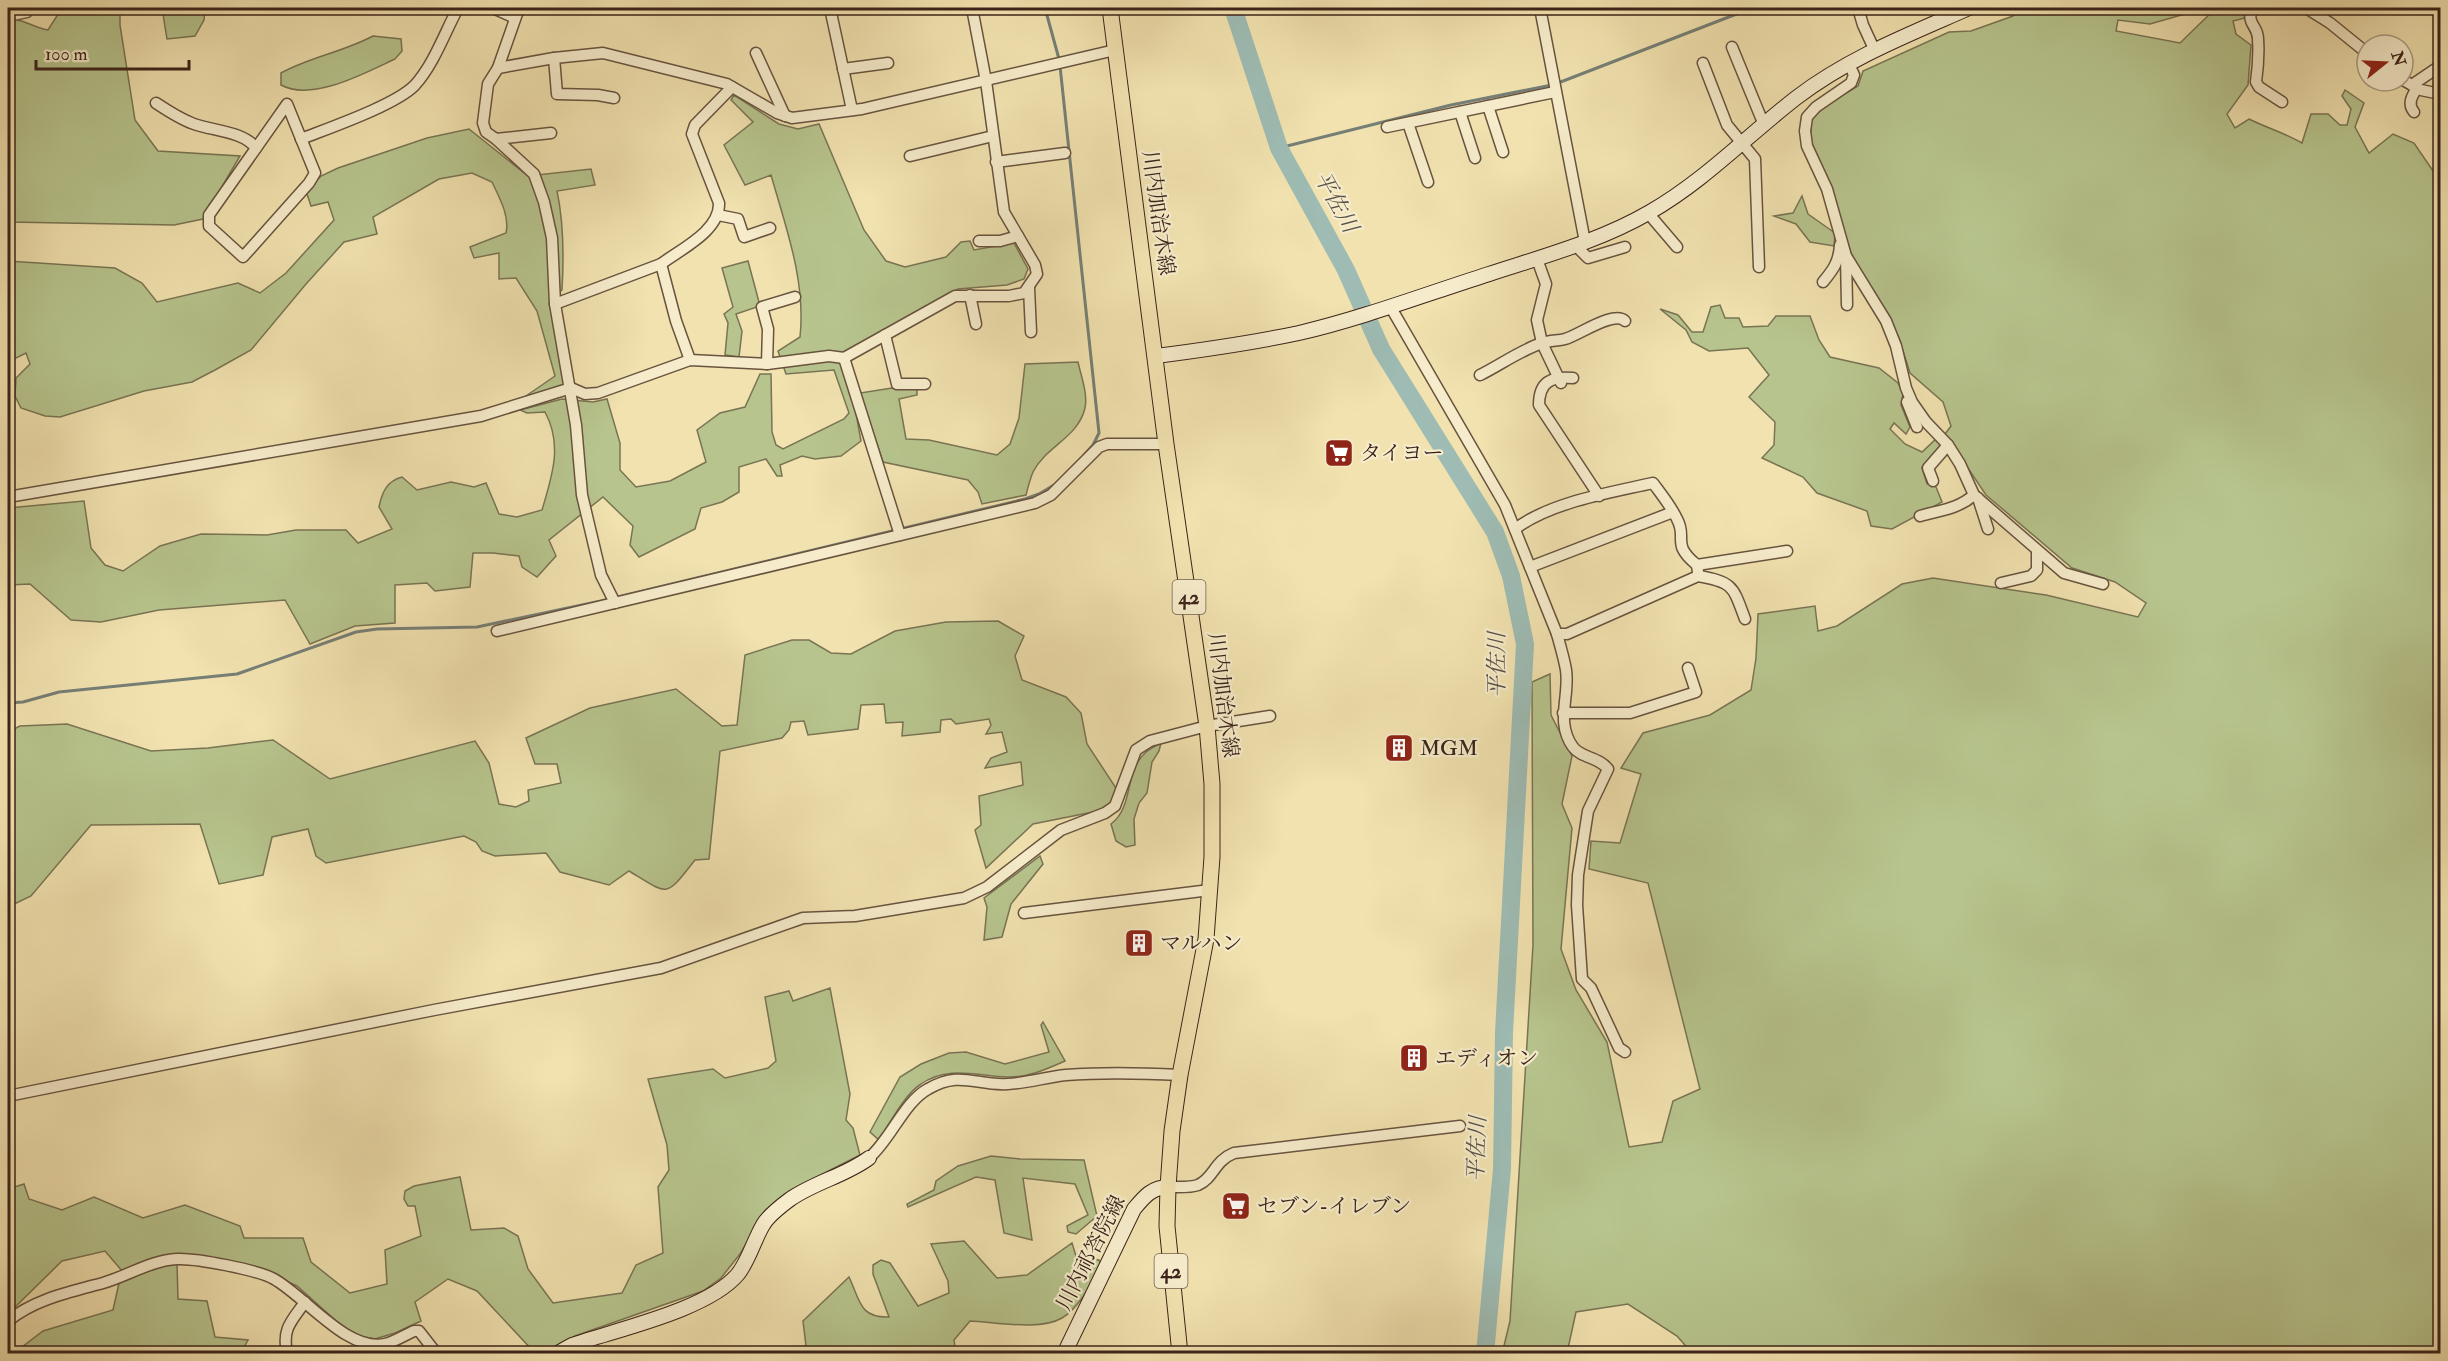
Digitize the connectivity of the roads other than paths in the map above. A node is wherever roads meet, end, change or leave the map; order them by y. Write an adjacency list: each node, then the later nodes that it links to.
1 (26, 8): 13 (street)
2 (458, 8): 47 (street)
3 (493, 8): 14 (street)
4 (519, 8): 14 (street)
5 (830, 8): 26 (street)
6 (972, 8): 27 (street)
7 (1110, 8): 17 (main road, 川内加治木線 / 42)
8 (1540, 8): 31 (street)
9 (1858, 8): 18 (street)
10 (1969, 8): 18 (street)
11 (2252, 8): 35 (street)
12 (2306, 8): 15 (street)
13 (8, 16)
14 (515, 18): 25 (street)
15 (2355, 43)
16 (1732, 47): 43 (street)
17 (1115, 50): 27 (street); 82 (main road, 川内加治木線 / 42)
18 (1875, 51): 23 (street)
19 (756, 53): 41 (street)
20 (554, 58): 25 (street); 30 (street); 34 (street)
21 (888, 63): 26 (street)
22 (1703, 63): 49 (street)
23 (1849, 64): 43 (street); 60 (street)
24 (2440, 66): 28 (street)
25 (498, 68): 48 (street)
26 (843, 69): 38 (street)
27 (986, 81): 38 (street); 46 (street)
28 (2415, 82)
29 (2415, 85): 33 (street)
30 (732, 87): 41 (street); 58 (street)
31 (1554, 87): 37 (street); 63 (street)
32 (2411, 93): 40 (street)
33 (2440, 94)
34 (614, 98)
35 (2282, 102)
36 (156, 103): 50 (street)
37 (1488, 106): 39 (street); 51 (street)
38 (852, 110): 41 (street)
39 (1460, 112): 42 (street); 54 (street)
40 (2414, 112)
41 (785, 116)
42 (1408, 123): 44 (street); 56 (street)
43 (1764, 125): 49 (street)
44 (1387, 127)
45 (551, 133): 48 (street)
46 (993, 136): 53 (street); 55 (street)
47 (302, 139): 50 (street); 50 (street)
48 (496, 139): 74 (street)
49 (1742, 145): 57 (street); 69 (street)
50 (256, 148)
51 (1503, 152)
52 (1065, 153): 55 (street)
53 (910, 156)
54 (1475, 158)
55 (996, 162): 61 (street)
56 (1428, 182)
57 (1648, 213): 63 (street); 65 (street)
58 (717, 215): 59 (street); 68 (street)
59 (770, 228)
60 (1840, 233): 66 (street); 70 (street)
61 (1018, 236): 62 (street); 71 (street)
62 (980, 241)
63 (1580, 243): 64 (street); 67 (street)
64 (1625, 247)
65 (1677, 247)
66 (1846, 256): 75 (street); 91 (street)
67 (1536, 258): 76 (street); 81 (street)
68 (661, 264): 74 (street); 84 (street)
69 (1759, 267)
70 (1823, 282)
71 (1029, 288): 72 (street); 79 (street)
72 (970, 295): 78 (street); 80 (street)
73 (795, 297): 85 (street)
74 (555, 303): 90 (street)
75 (1847, 305)
76 (1388, 307): 82 (street); 101 (street)
77 (1625, 321): 81 (street)
78 (976, 324)
79 (1031, 332)
80 (885, 335): 83 (street); 89 (street)
81 (1542, 343): 86 (street); 88 (street)
82 (1156, 356): 93 (main road, 川内加治木線 / 42)
83 (844, 358): 85 (street); 103 (street)
84 (690, 360): 85 (street); 90 (street)
85 (767, 364)
86 (1480, 375)
87 (1573, 378): 88 (street)
88 (1560, 380): 96 (street)
89 (925, 384)
90 (571, 388): 98 (street); 110 (street)
91 (1908, 394): 92 (street); 94 (street)
92 (1917, 427)
93 (1166, 444): 103 (street); 117 (main road, 川内加治木線 / 42)
94 (1948, 445): 95 (street); 97 (street)
95 (1933, 481)
96 (1599, 496): 99 (street); 101 (street)
97 (1976, 496): 100 (street); 102 (street); 105 (street)
98 (8, 497)
99 (1673, 512): 106 (street); 107 (street)
100 (1920, 516)
101 (1515, 529): 106 (street)
102 (1988, 529)
103 (899, 531): 110 (street)
104 (1787, 550): 107 (street)
105 (2037, 551): 108 (street); 109 (street)
106 (1530, 567): 113 (street)
107 (1698, 570): 111 (street); 113 (street)
108 (2001, 584)
109 (2103, 584)
110 (614, 600): 112 (street)
111 (1745, 619)
112 (497, 631)
113 (1557, 634): 115 (street)
114 (1688, 668): 115 (street)
115 (1563, 713): 120 (street)
116 (1270, 716): 117 (street)
117 (1207, 726): 118 (main road, 川内加治木線 / 42); 122 (street)
118 (1210, 890): 119 (street); 121 (main road, 川内加治木線 / 42)
119 (1024, 913)
120 (1625, 1052)
121 (1180, 1075): 124 (street); 125 (main road, 川内加治木線 / 42)
122 (8, 1096)
123 (1460, 1126): 125 (street)
124 (869, 1158): 130 (street)
125 (1168, 1187): 131 (street, 川内祁答院線); 132 (main road, 川内加治木線 / 42)
126 (305, 1302): 127 (street); 128 (street); 129 (street)
127 (8, 1322)
128 (287, 1353)
129 (437, 1353)
130 (556, 1353)
131 (1064, 1353)
132 (1180, 1353)

